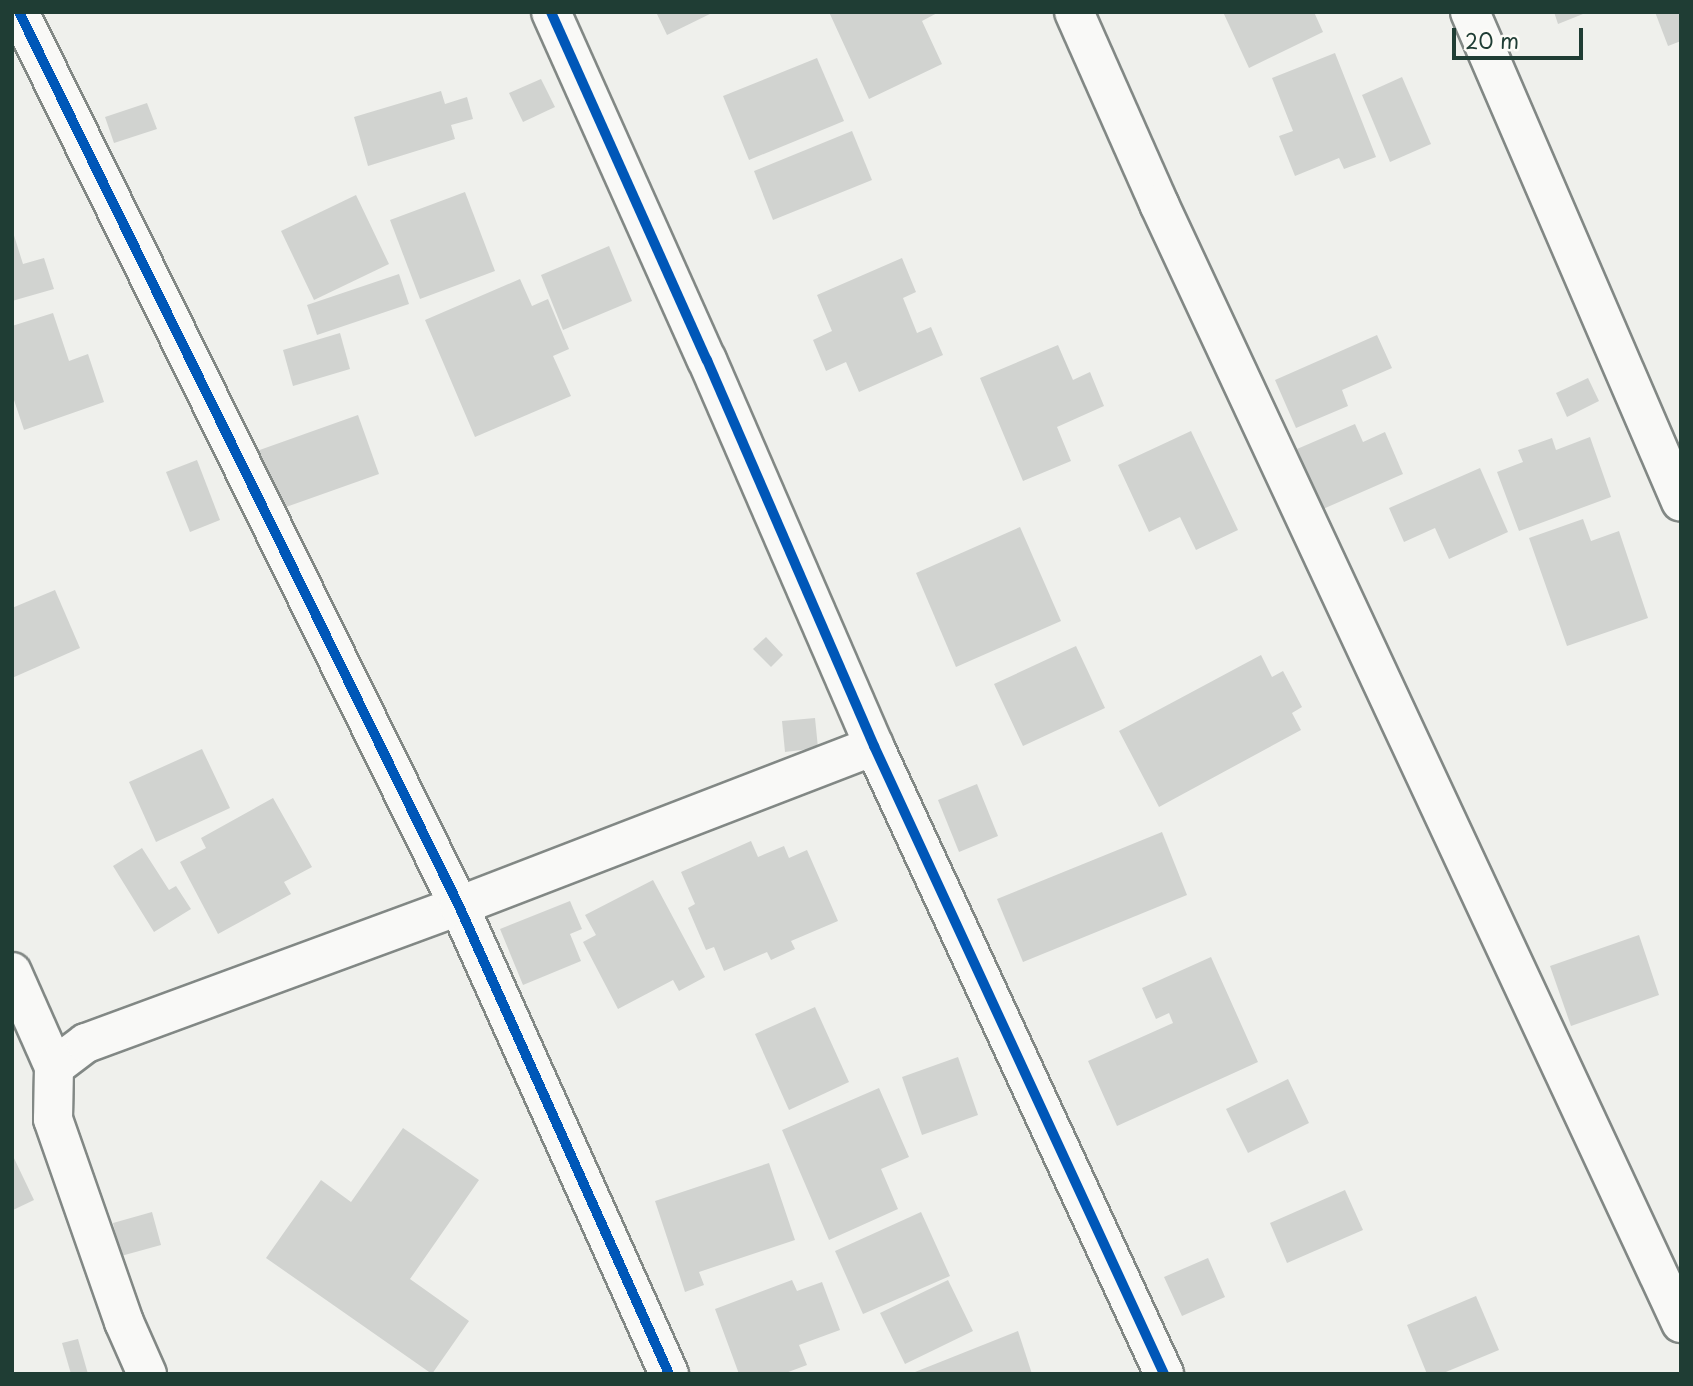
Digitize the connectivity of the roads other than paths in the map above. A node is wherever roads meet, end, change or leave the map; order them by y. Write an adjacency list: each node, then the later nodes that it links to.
1 (19, 12): 7 (street)
2 (551, 12): 6 (street)
3 (1074, 12): 10 (street)
4 (1470, 12): 5 (street)
5 (1681, 502)
6 (874, 746): 7 (street); 13 (street)
7 (458, 906): 9 (street); 12 (street)
8 (12, 972): 9 (street)
9 (54, 1067): 11 (street)
10 (1681, 1323)
11 (147, 1374)
12 (669, 1374)
13 (1164, 1374)

